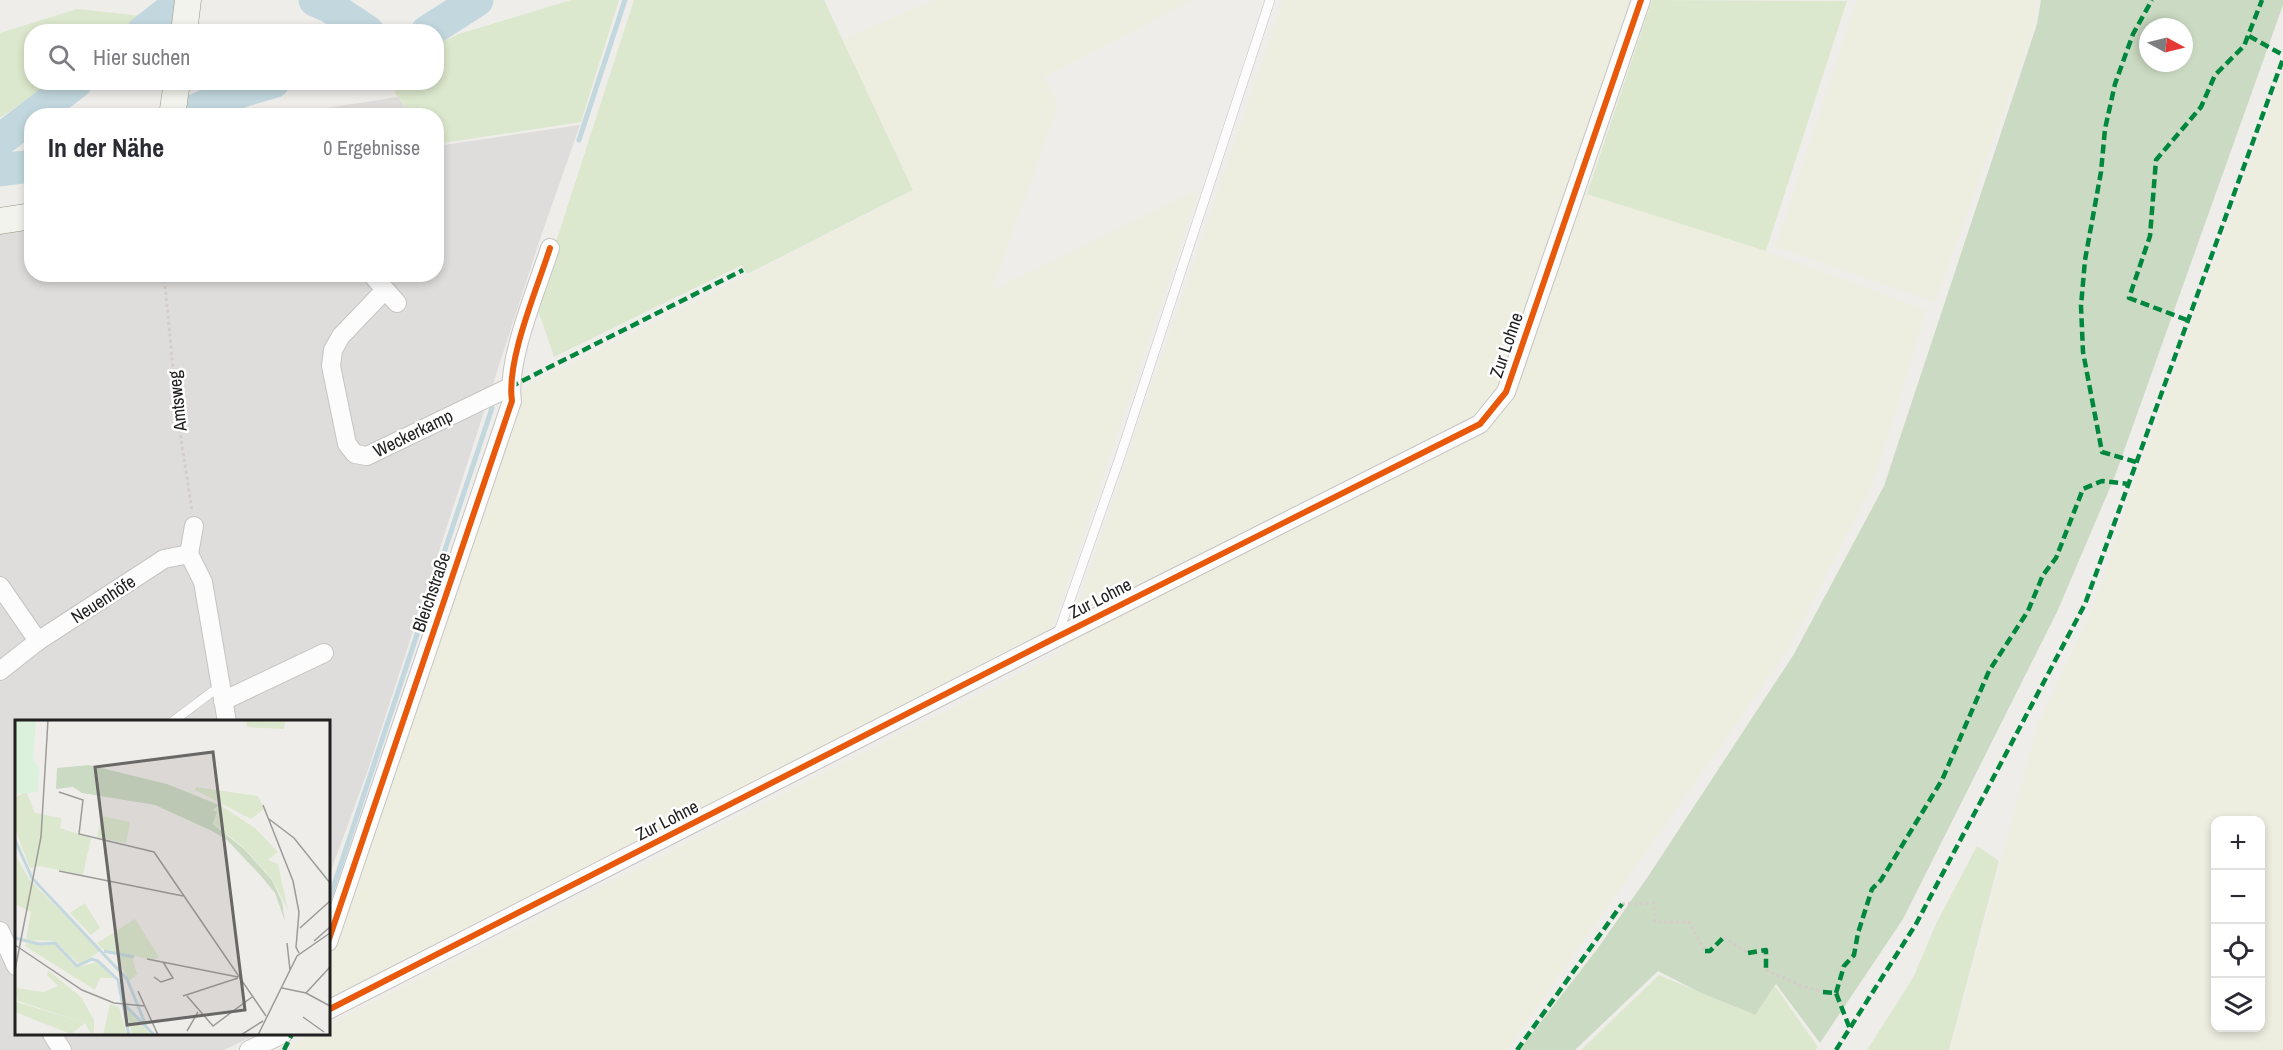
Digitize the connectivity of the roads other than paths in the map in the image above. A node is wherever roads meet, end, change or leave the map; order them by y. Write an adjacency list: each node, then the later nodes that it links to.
1 (188, 0): 4 (street)
2 (1270, 0): 15 (lane)
3 (1641, 0): 15 (street, Zur Lohne)
4 (185, 24)
5 (176, 90): 6 (street)
6 (173, 108)
7 (24, 217): 8 (street)
8 (0, 221)
9 (550, 248): 11 (street, Bleichstraße)
10 (385, 290): 11 (street, Weckerkamp)
11 (510, 387): 23 (street, Bleichstraße)
12 (194, 526): 13 (street)
13 (189, 554): 16 (street, Neuenhöfe); 19 (street)
14 (0, 586): 16 (street)
15 (1057, 637): 25 (street, Zur Lohne)
16 (38, 641): 18 (street, Neuenhöfe)
17 (324, 653): 19 (street)
18 (0, 671)
19 (222, 695): 20 (lane); 21 (street)
20 (175, 720)
21 (227, 720)
22 (0, 931): 24 (street)
23 (330, 936)
24 (15, 964)
25 (330, 1009)
26 (53, 1035): 28 (street)
27 (281, 1035): 29 (street)
28 (62, 1050)
29 (249, 1050)

